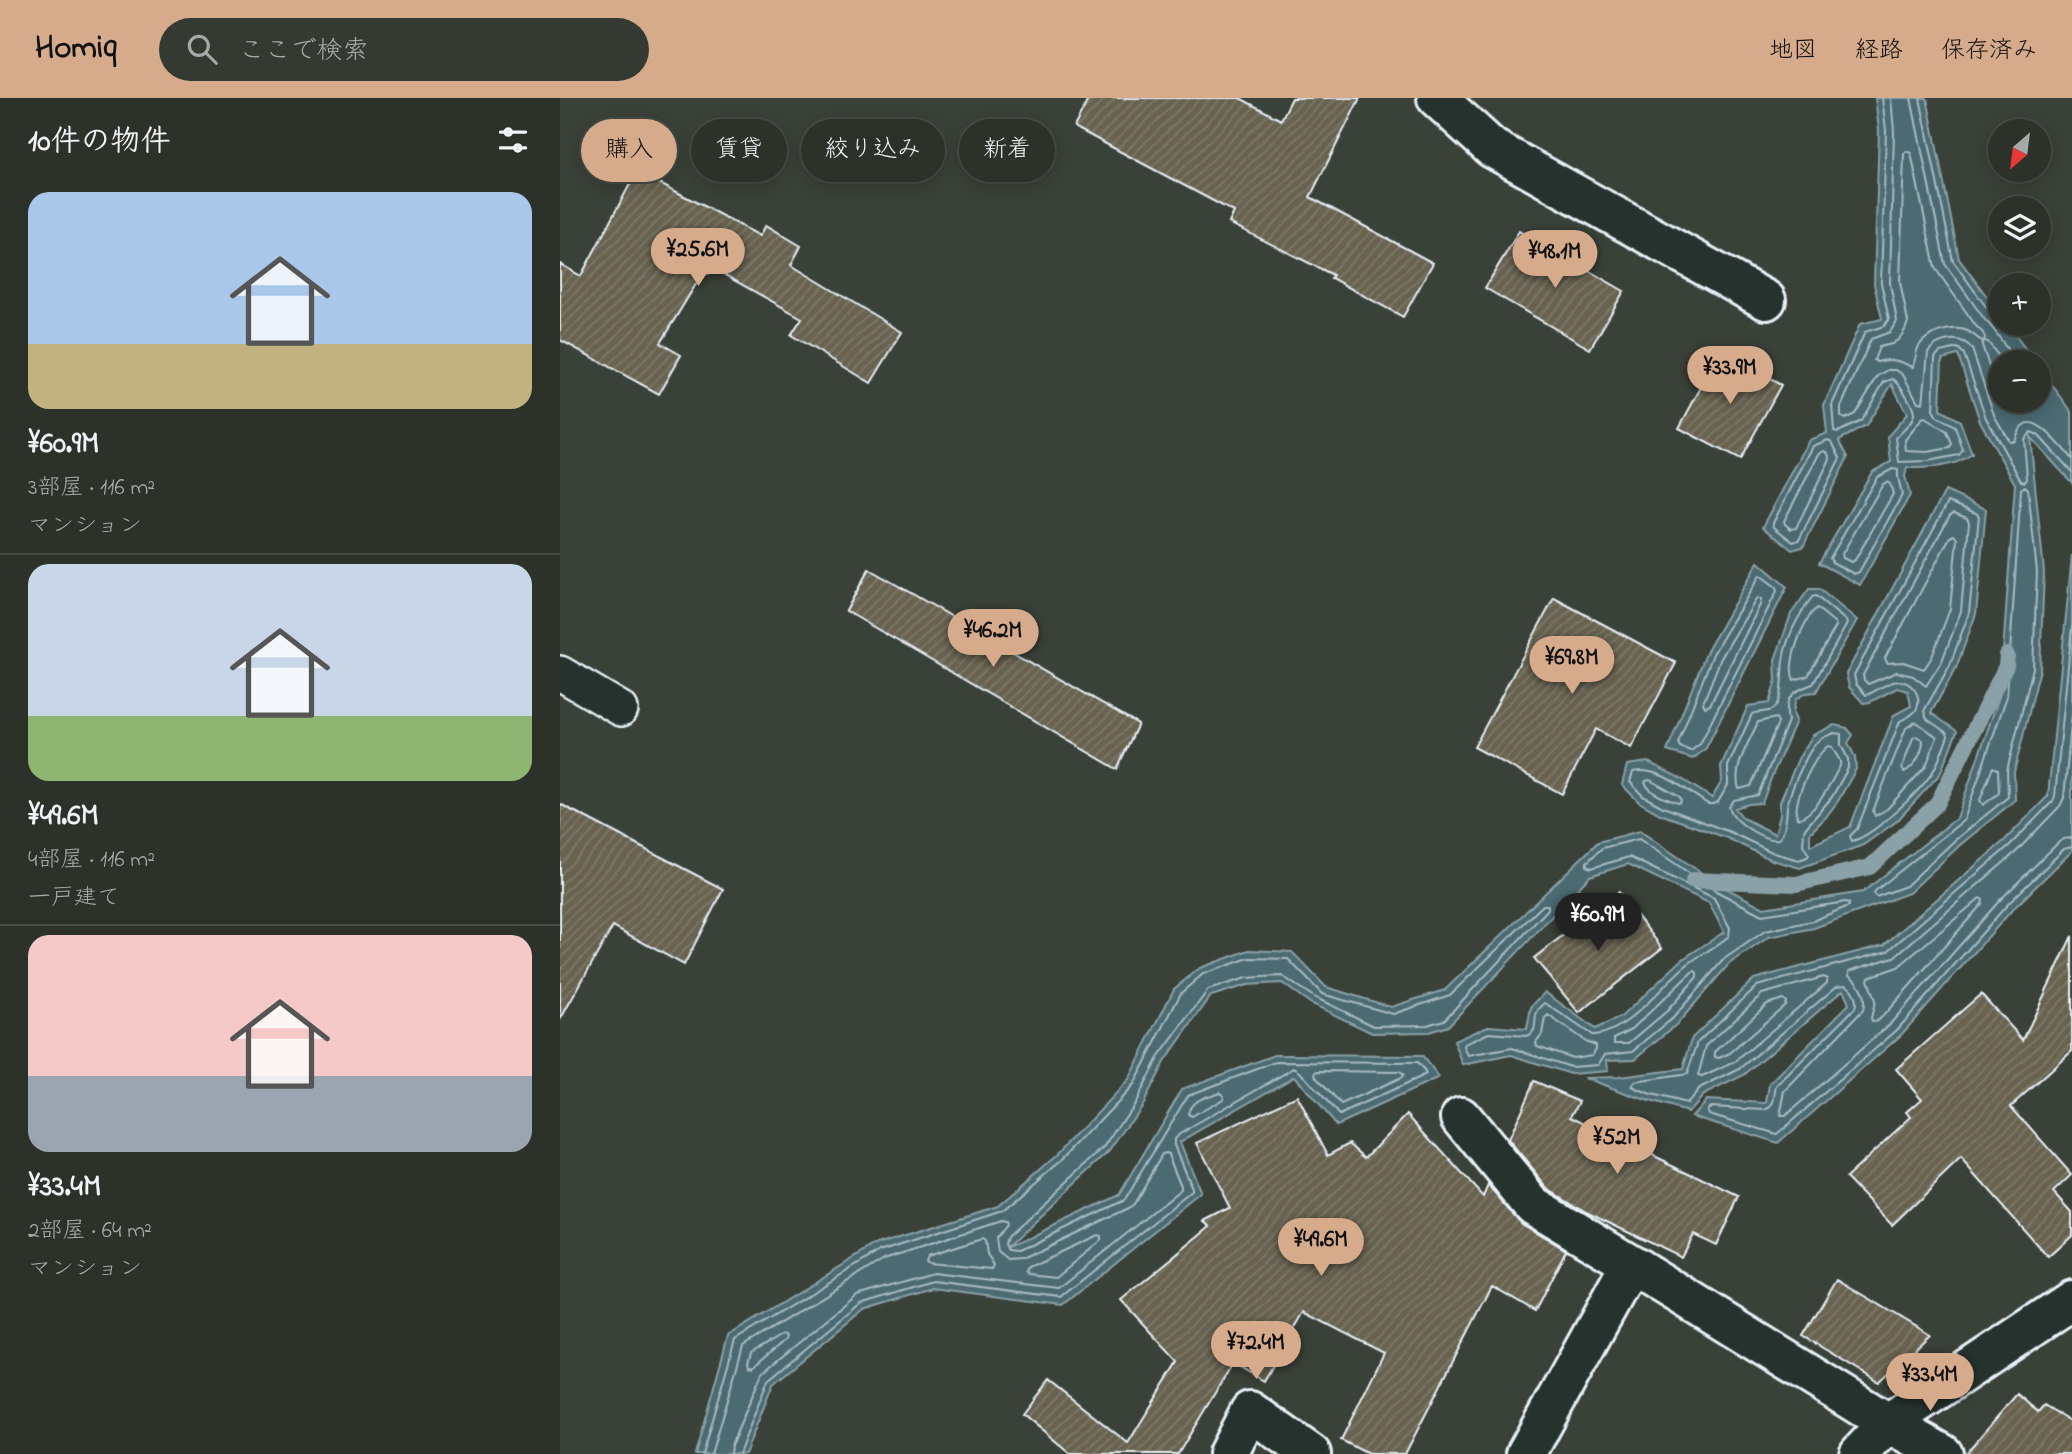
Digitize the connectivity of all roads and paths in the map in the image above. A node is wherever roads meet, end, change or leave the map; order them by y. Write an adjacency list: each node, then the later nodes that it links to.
1 (1437, 98): 2 (street)
2 (1766, 300)
3 (560, 673): 4 (lane)
4 (621, 709)
5 (1461, 1117): 6 (street)
6 (1631, 1264): 8 (street); 11 (street)
7 (2072, 1300): 8 (street)
8 (1888, 1423): 12 (street); 13 (street)
9 (1228, 1454): 10 (street)
10 (1311, 1454)
11 (1526, 1454)
12 (1859, 1454)
13 (1943, 1454)

